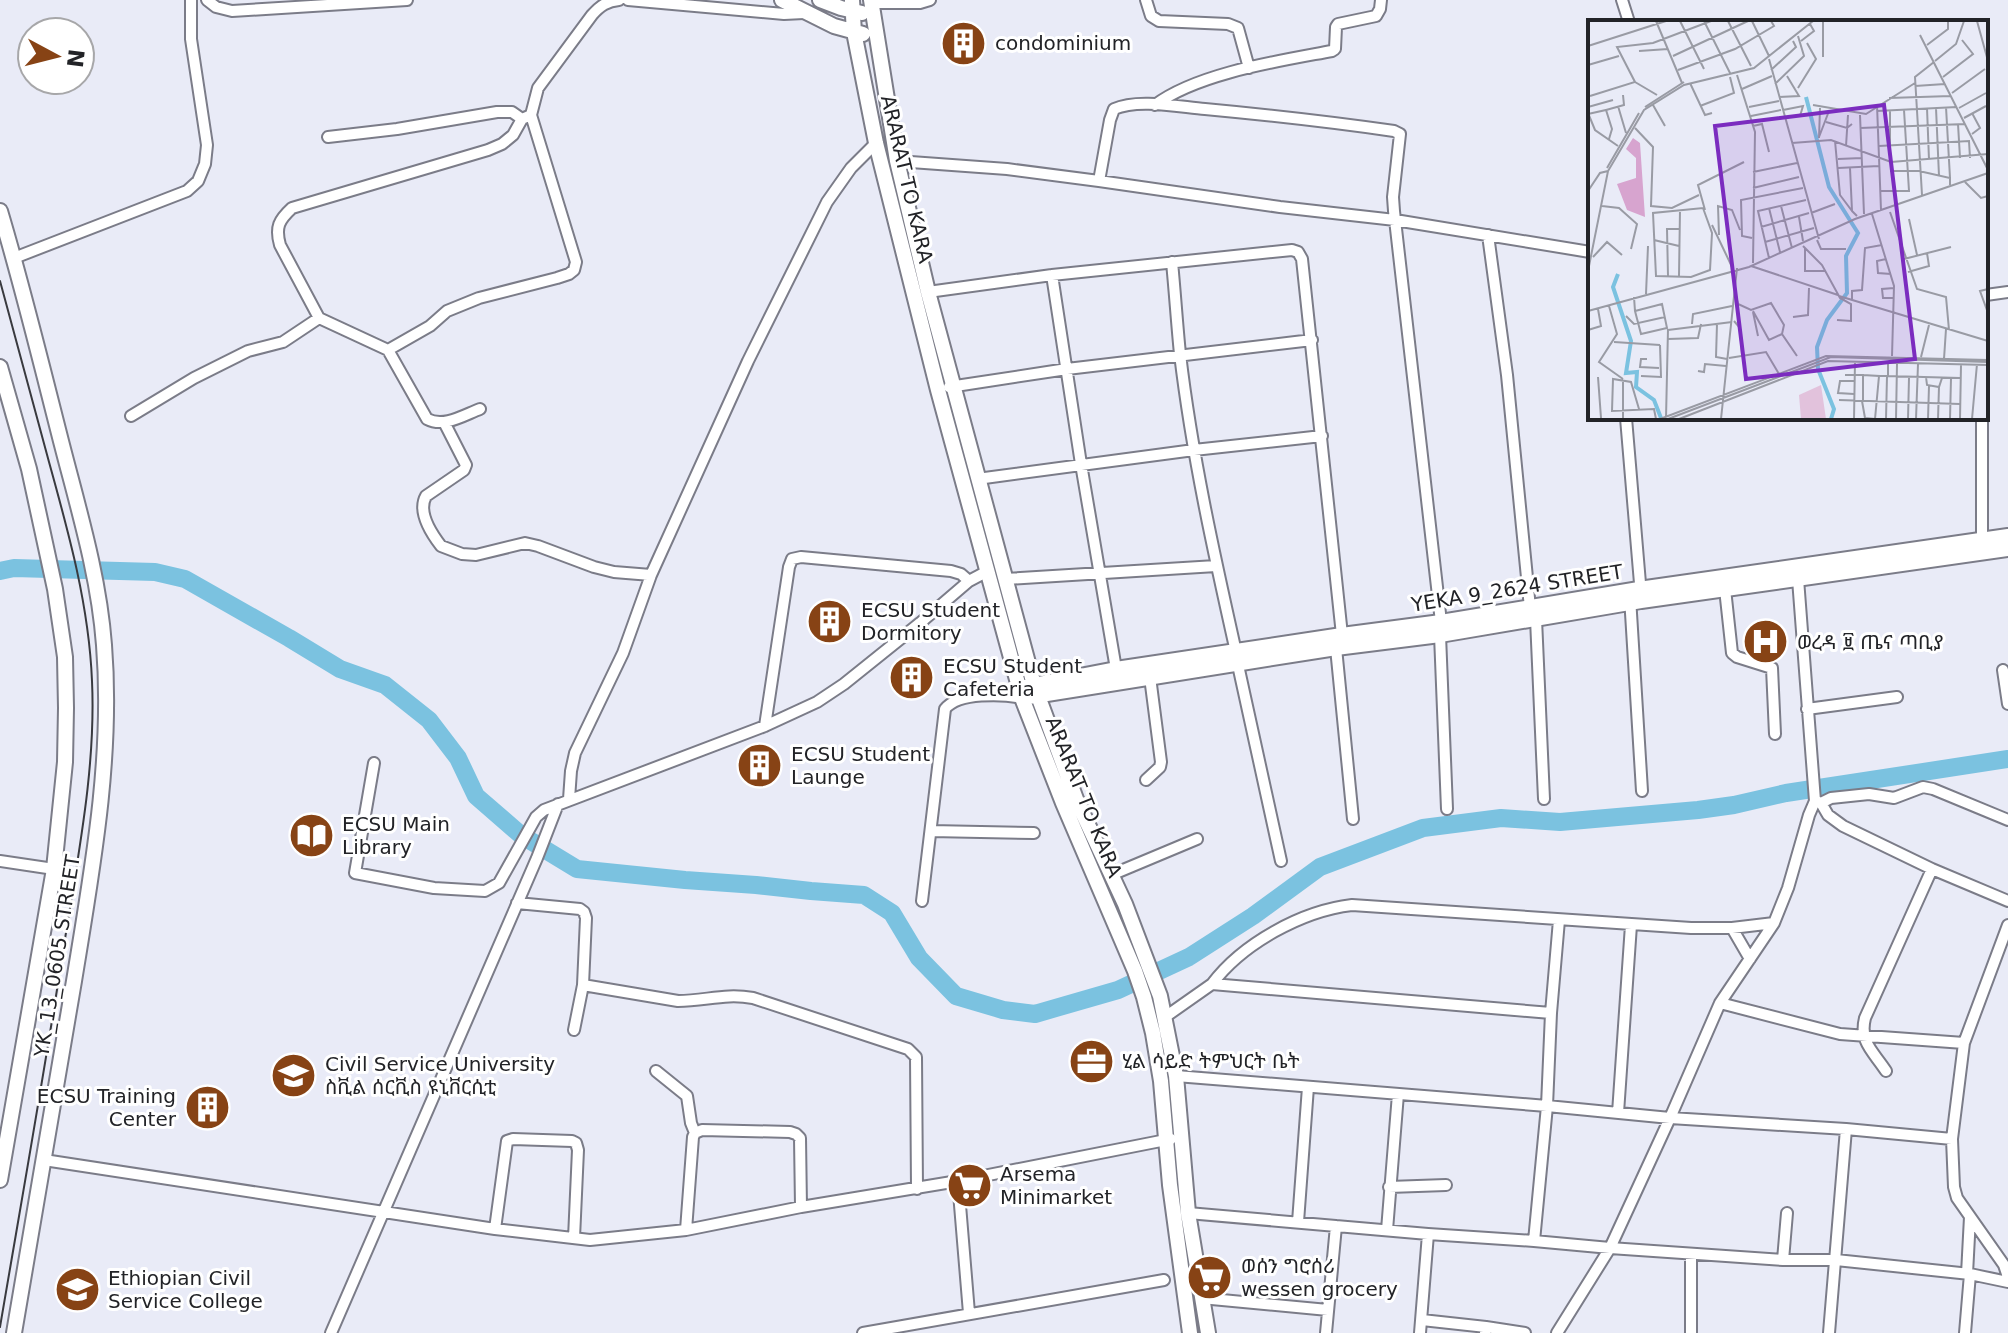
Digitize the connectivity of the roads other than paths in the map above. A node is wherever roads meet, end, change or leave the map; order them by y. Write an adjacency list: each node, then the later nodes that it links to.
1 (191, 0): 29 (street)
2 (207, 0): 3 (street)
3 (407, 0)
4 (619, 0): 20 (street)
5 (628, 0): 14 (street)
6 (782, 0): 14 (main road)
7 (820, 0): 12 (main road)
8 (930, 0): 13 (street)
9 (1146, 0): 18 (street)
10 (1381, 0): 18 (street)
11 (1622, 0): 15 (street)
12 (852, 6): 13 (main road); 16 (main road, ARARAT TO KARA)
13 (872, 6): 17 (main road, ARARAT TO KARA)
14 (804, 13): 16 (main road)
15 (1628, 20)
16 (854, 32): 17 (main road); 22 (main road, ARARAT TO KARA)
17 (876, 38): 23 (main road, ARARAT TO KARA)
18 (1249, 68): 19 (street)
19 (1155, 105): 24 (street); 26 (street)
20 (526, 117): 21 (street); 35 (street); 37 (street)
21 (328, 137)
22 (876, 143): 41 (main road, ARARAT TO KARA); 57 (street)
23 (897, 161): 24 (street); 32 (main road, ARARAT TO KARA)
24 (1099, 181): 26 (street)
25 (0, 211): 29 (main road, YK_13_0605 STREET)
26 (1395, 220): 27 (street); 64 (street)
27 (1488, 235): 28 (street); 63 (street)
28 (1588, 252)
29 (14, 258): 127 (main road, YK_13_0605 STREET)
30 (1172, 262): 31 (street); 36 (street); 38 (street)
31 (1052, 275): 32 (street); 40 (street)
32 (928, 292): 41 (main road, ARARAT TO KARA)
33 (2008, 292): 34 (street)
34 (1988, 295)
35 (319, 318): 37 (street); 43 (street)
36 (1312, 340): 38 (street); 47 (street)
37 (388, 350): 46 (street)
38 (1180, 354): 40 (street); 48 (street)
39 (0, 367): 93 (main road, YK_13_0605 STREET)
40 (1067, 369): 41 (street); 49 (street)
41 (945, 388): 50 (main road, ARARAT TO KARA); 55 (main road, ARARAT TO KARA)
42 (480, 409): 46 (street)
43 (131, 416)
44 (1626, 420): 62 (street)
45 (1982, 420): 52 (street)
46 (444, 422): 57 (street)
47 (1322, 436): 48 (street); 65 (street)
48 (1194, 450): 49 (street); 54 (street)
49 (1081, 464): 50 (street); 56 (street)
50 (977, 479): 58 (main road, ARARAT TO KARA)
51 (2008, 536): 52 (main road, YEKA 9_2624 STREET)
52 (1982, 540): 62 (main road, YEKA 9_2624 STREET)
53 (2008, 549): 59 (main road, YEKA 9_2624 STREET)
54 (1216, 566): 56 (street); 66 (street)
55 (986, 572): 60 (street); 71 (main road, ARARAT TO KARA)
56 (1101, 572): 58 (street); 67 (street)
57 (651, 575): 81 (street)
58 (1006, 579): 71 (main road, ARARAT TO KARA)
59 (1798, 579): 61 (main road, YEKA 9_2624 STREET); 74 (street)
60 (969, 581): 75 (street); 75 (street)
61 (1725, 589): 62 (main road, YEKA 9_2624 STREET); 76 (street)
62 (1635, 596): 63 (main road, YEKA 9_2624 STREET); 79 (street)
63 (1533, 613): 64 (main road, YEKA 9_2624 STREET); 82 (street)
64 (1441, 628): 65 (main road, YEKA 9_2624 STREET); 85 (street)
65 (1339, 641): 66 (main road, YEKA 9_2624 STREET); 86 (street)
66 (1237, 658): 67 (main road, YEKA 9_2624 STREET); 69 (main road, YEKA 9_2624 STREET); 92 (street)
67 (1116, 669): 70 (main road, YEKA 9_2624 STREET)
68 (2003, 670): 73 (street)
69 (1150, 677): 70 (main road, YEKA 9_2624 STREET); 78 (street)
70 (1078, 682): 71 (main road, YEKA 9_2624 STREET)
71 (1028, 691): 83 (main road, ARARAT TO KARA); 88 (street)
72 (1897, 697): 74 (street)
73 (2008, 704)
74 (1807, 709): 80 (street)
75 (765, 726): 81 (street)
76 (1775, 734)
77 (374, 763): 84 (street)
78 (1146, 780)
79 (1642, 791)
80 (1817, 798): 87 (street); 94 (street); 100 (street)
81 (569, 799): 84 (street)
82 (1544, 799)
83 (1070, 801): 95 (main road, ARARAT TO KARA); 105 (main road, ARARAT TO KARA)
84 (558, 804): 98 (street)
85 (1447, 809)
86 (1353, 819)
87 (2008, 820)
88 (931, 831): 89 (street); 96 (street)
89 (1034, 833)
90 (1197, 839): 95 (street)
91 (0, 861): 93 (street)
92 (1281, 861)
93 (54, 869): 122 (main road, YK_13_0605 STREET)
94 (1932, 869): 97 (street); 112 (street)
95 (1111, 875): 105 (main road, ARARAT TO KARA)
96 (922, 901)
97 (2008, 901)
98 (517, 903): 107 (street); 134 (street)
99 (1559, 920): 101 (street); 106 (street); 109 (street)
100 (1774, 923): 103 (street); 104 (street)
101 (1631, 925): 103 (street); 120 (street)
102 (2008, 925): 113 (street)
103 (1732, 928): 104 (street)
104 (1750, 959): 108 (street)
105 (1142, 969): 110 (main road, ARARAT TO KARA); 110 (main road, ARARAT TO KARA)
106 (1212, 984): 109 (street); 110 (street)
107 (583, 985): 111 (street); 132 (street)
108 (1720, 1003): 112 (street); 121 (street)
109 (1551, 1013): 119 (street)
110 (1162, 1026): 116 (main road, ARARAT TO KARA); 125 (main road, ARARAT TO KARA)
111 (574, 1030)
112 (1863, 1036): 113 (street); 115 (street)
113 (1964, 1043): 126 (street)
114 (656, 1071): 124 (street)
115 (1886, 1071)
116 (1176, 1076): 117 (street); 125 (main road, ARARAT TO KARA)
117 (1308, 1087): 118 (street); 138 (street)
118 (1398, 1094): 119 (street); 131 (street)
119 (1547, 1106): 120 (street); 145 (street)
120 (1618, 1113): 121 (street)
121 (1670, 1118): 123 (street); 146 (street)
122 (5, 1120): 128 (main road, YK_13_0605 STREET)
123 (1846, 1129): 126 (street); 149 (street)
124 (695, 1133): 133 (street); 141 (street)
125 (1174, 1139): 129 (street); 135 (main road, ARARAT TO KARA); 163 (main road, ARARAT TO KARA)
126 (1952, 1139): 137 (street)
127 (44, 1160): 134 (street); 160 (main road, YK_13_0605 STREET)
128 (0, 1180)
129 (958, 1181): 132 (street); 155 (street)
130 (1446, 1185): 131 (street)
131 (1389, 1187): 142 (street)
132 (917, 1189): 133 (street)
133 (801, 1207): 141 (street)
134 (385, 1211): 140 (street); 161 (street)
135 (1188, 1213): 138 (street); 153 (main road, ARARAT TO KARA)
136 (1787, 1213): 148 (street)
137 (1970, 1217): 150 (street); 152 (street)
138 (1298, 1222): 139 (street)
139 (1336, 1226): 142 (street); 154 (street)
140 (495, 1229): 144 (street); 144 (street)
141 (686, 1230): 144 (street)
142 (1387, 1230): 143 (street)
143 (1428, 1234): 145 (street); 156 (street)
144 (574, 1238)
145 (1534, 1241): 146 (street)
146 (1610, 1248): 147 (street); 159 (street)
147 (1691, 1254): 148 (street); 168 (street)
148 (1783, 1260): 149 (street)
149 (1836, 1260): 150 (street); 169 (street)
150 (1968, 1274): 152 (street); 170 (street)
151 (1164, 1280): 155 (street)
152 (2008, 1280)
153 (1201, 1298): 154 (street); 164 (main road, ARARAT TO KARA)
154 (1328, 1310): 165 (street)
155 (969, 1313): 157 (street)
156 (1422, 1320): 158 (street); 166 (street)
157 (926, 1327): 162 (street)
158 (1485, 1330): 167 (street)
159 (1562, 1331)
160 (14, 1333)
161 (331, 1333)
162 (863, 1333)
163 (1190, 1333)
164 (1208, 1333)
165 (1326, 1333)
166 (1420, 1333)
167 (1525, 1333)
168 (1691, 1333)
169 (1829, 1333)
170 (1965, 1333)

